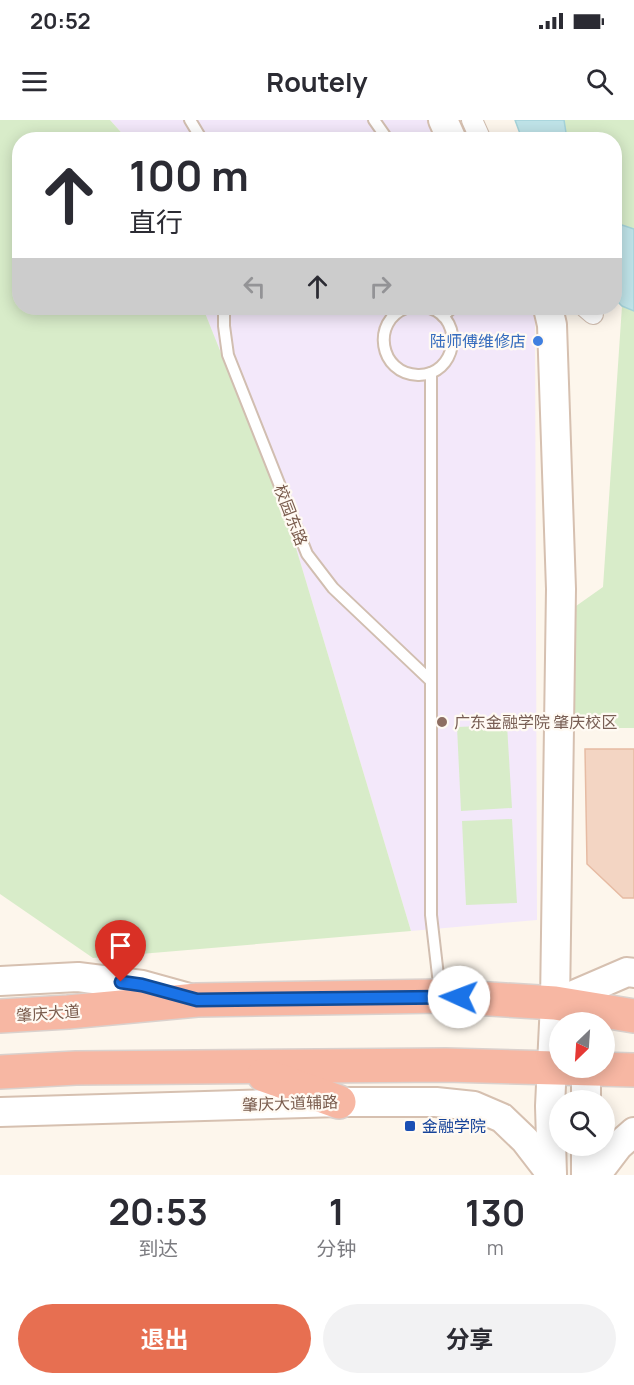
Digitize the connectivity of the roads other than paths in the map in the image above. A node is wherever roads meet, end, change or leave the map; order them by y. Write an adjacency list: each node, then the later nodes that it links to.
1 (224, 315): 6 (lane, 校园东路)
2 (394, 315): 5 (lane)
3 (550, 315): 11 (street)
4 (443, 316): 5 (lane)
5 (431, 373): 6 (lane)
6 (431, 681): 9 (lane)
7 (634, 972): 11 (street)
8 (0, 981): 10 (street)
9 (441, 996): 10 (highway, 肇庆大道); 11 (highway, 肇庆大道)
10 (197, 1000): 13 (highway, 肇庆大道)
11 (575, 1012)
12 (615, 1015): 14 (highway, 肇庆大道)
13 (0, 1016)
14 (634, 1016)
15 (246, 1068): 16 (highway); 18 (highway); 21 (highway)
16 (549, 1068)
17 (634, 1070): 20 (highway)
18 (0, 1072)
19 (551, 1078): 25 (street)
20 (586, 1079)
21 (339, 1102): 22 (street, 肇庆大道辅路); 25 (street, 肇庆大道辅路)
22 (0, 1112)
23 (634, 1131): 27 (street)
24 (586, 1156): 26 (street)
25 (552, 1175)
26 (586, 1175)
27 (596, 1175)

